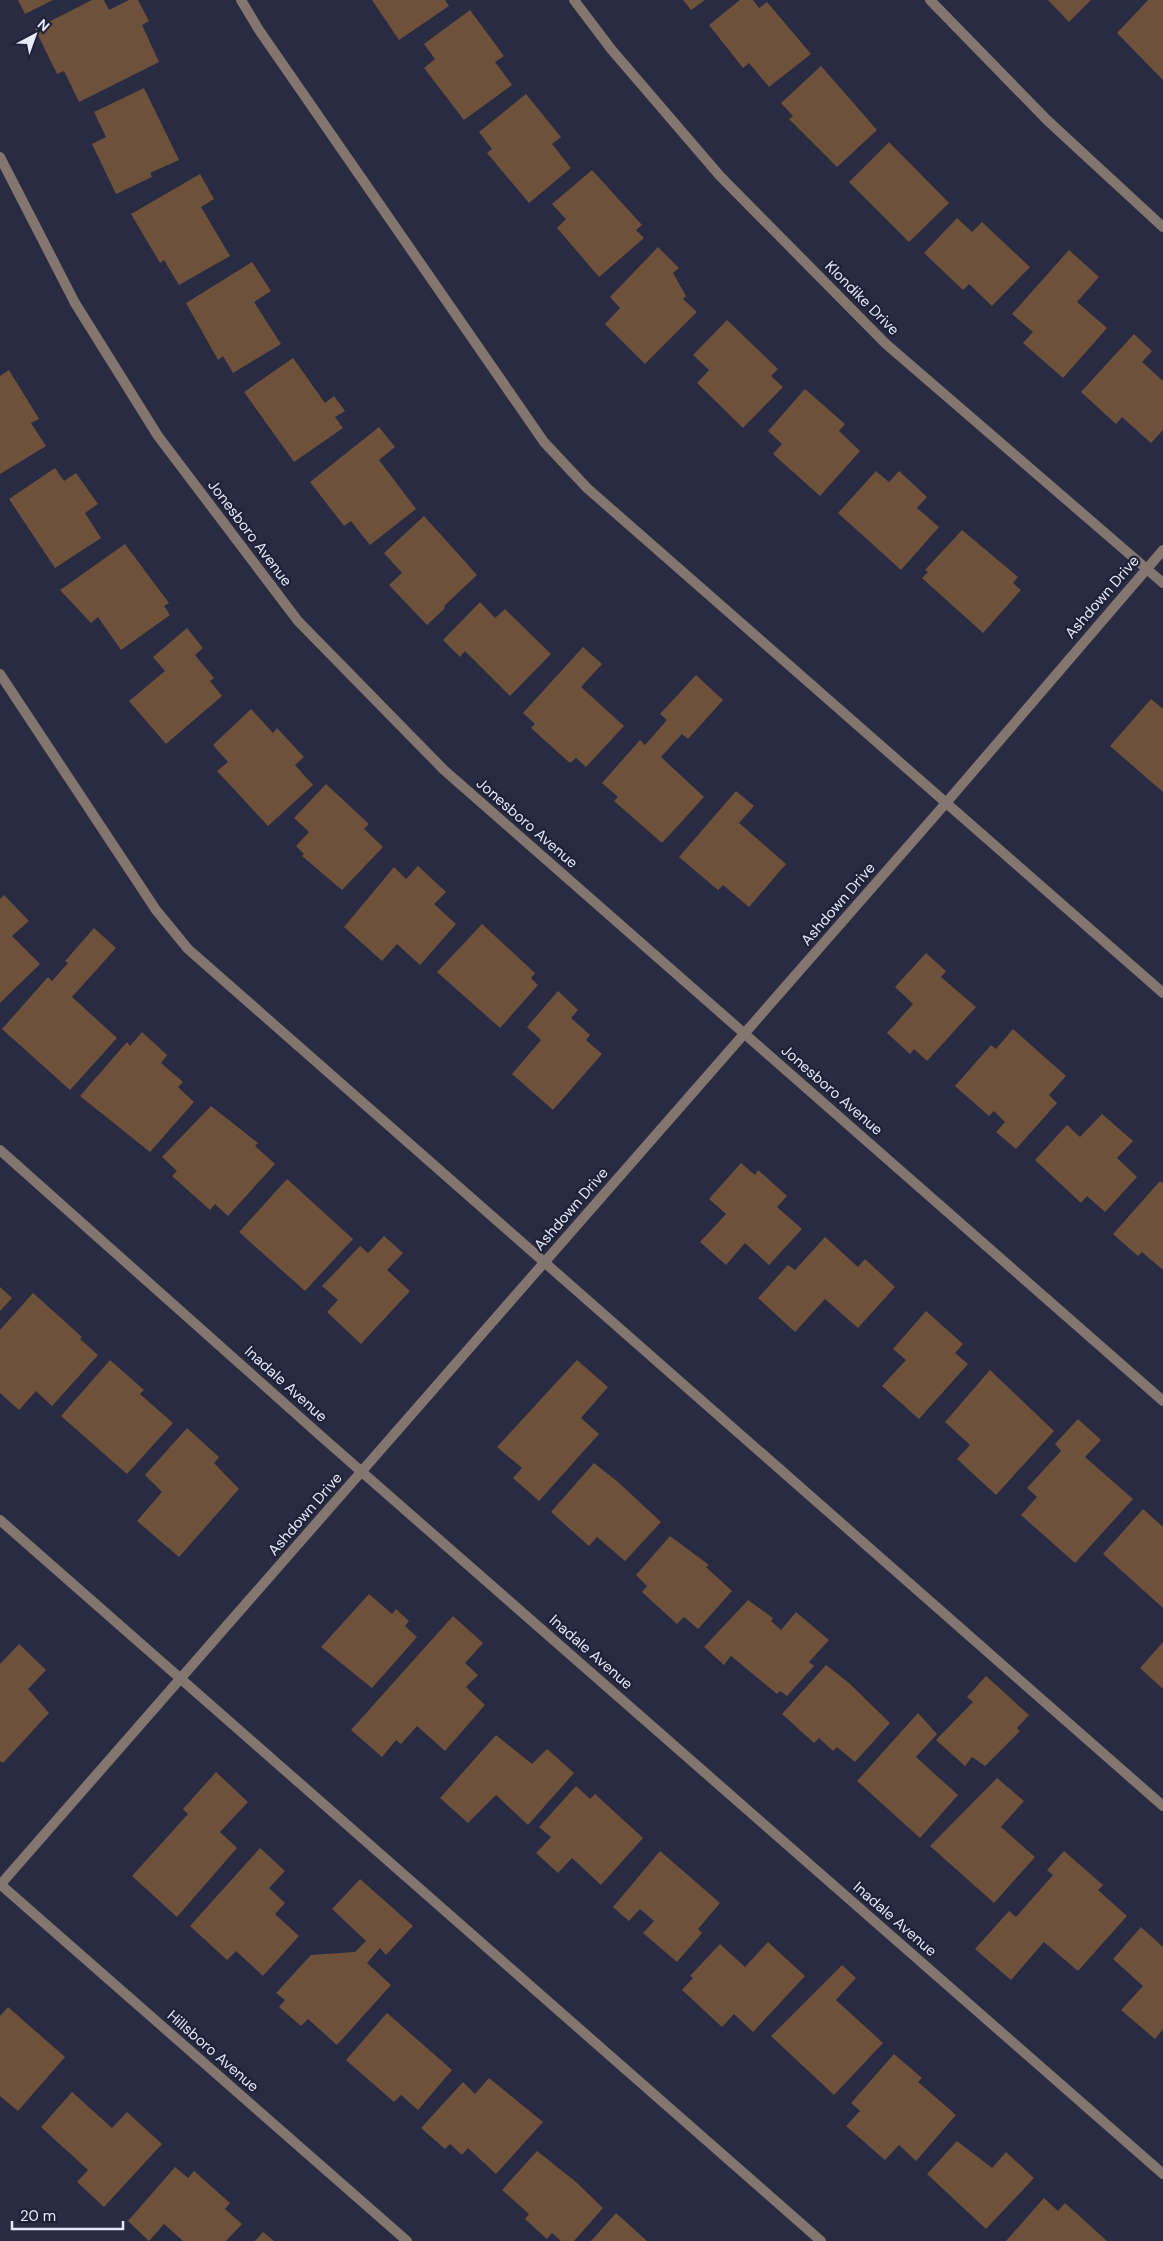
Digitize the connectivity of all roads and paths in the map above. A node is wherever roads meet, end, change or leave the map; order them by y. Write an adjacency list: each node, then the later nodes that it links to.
1 (241, 0): 10 (street)
2 (574, 0): 7 (street, Klondike Drive)
3 (930, 0): 5 (street)
4 (0, 157): 12 (street, Jonesboro Avenue)
5 (1163, 227)
6 (1163, 550): 7 (street, Ashdown Drive)
7 (1146, 569): 8 (street, Klondike Drive); 10 (street, Ashdown Drive)
8 (1163, 583)
9 (0, 674): 14 (street)
10 (946, 803): 11 (street); 12 (street, Ashdown Drive)
11 (1163, 993)
12 (744, 1033): 14 (street, Ashdown Drive); 15 (street, Jonesboro Avenue)
13 (0, 1150): 16 (street, Inadale Avenue)
14 (544, 1263): 16 (street, Ashdown Drive); 19 (street)
15 (1163, 1401)
16 (362, 1471): 18 (street, Ashdown Drive); 21 (street, Inadale Avenue)
17 (0, 1520): 18 (street)
18 (181, 1680): 20 (street, Ashdown Drive); 23 (street)
19 (1163, 1806)
20 (0, 1885): 22 (street, Hillsboro Avenue)
21 (1163, 2174)
22 (407, 2241)
23 (821, 2241)

